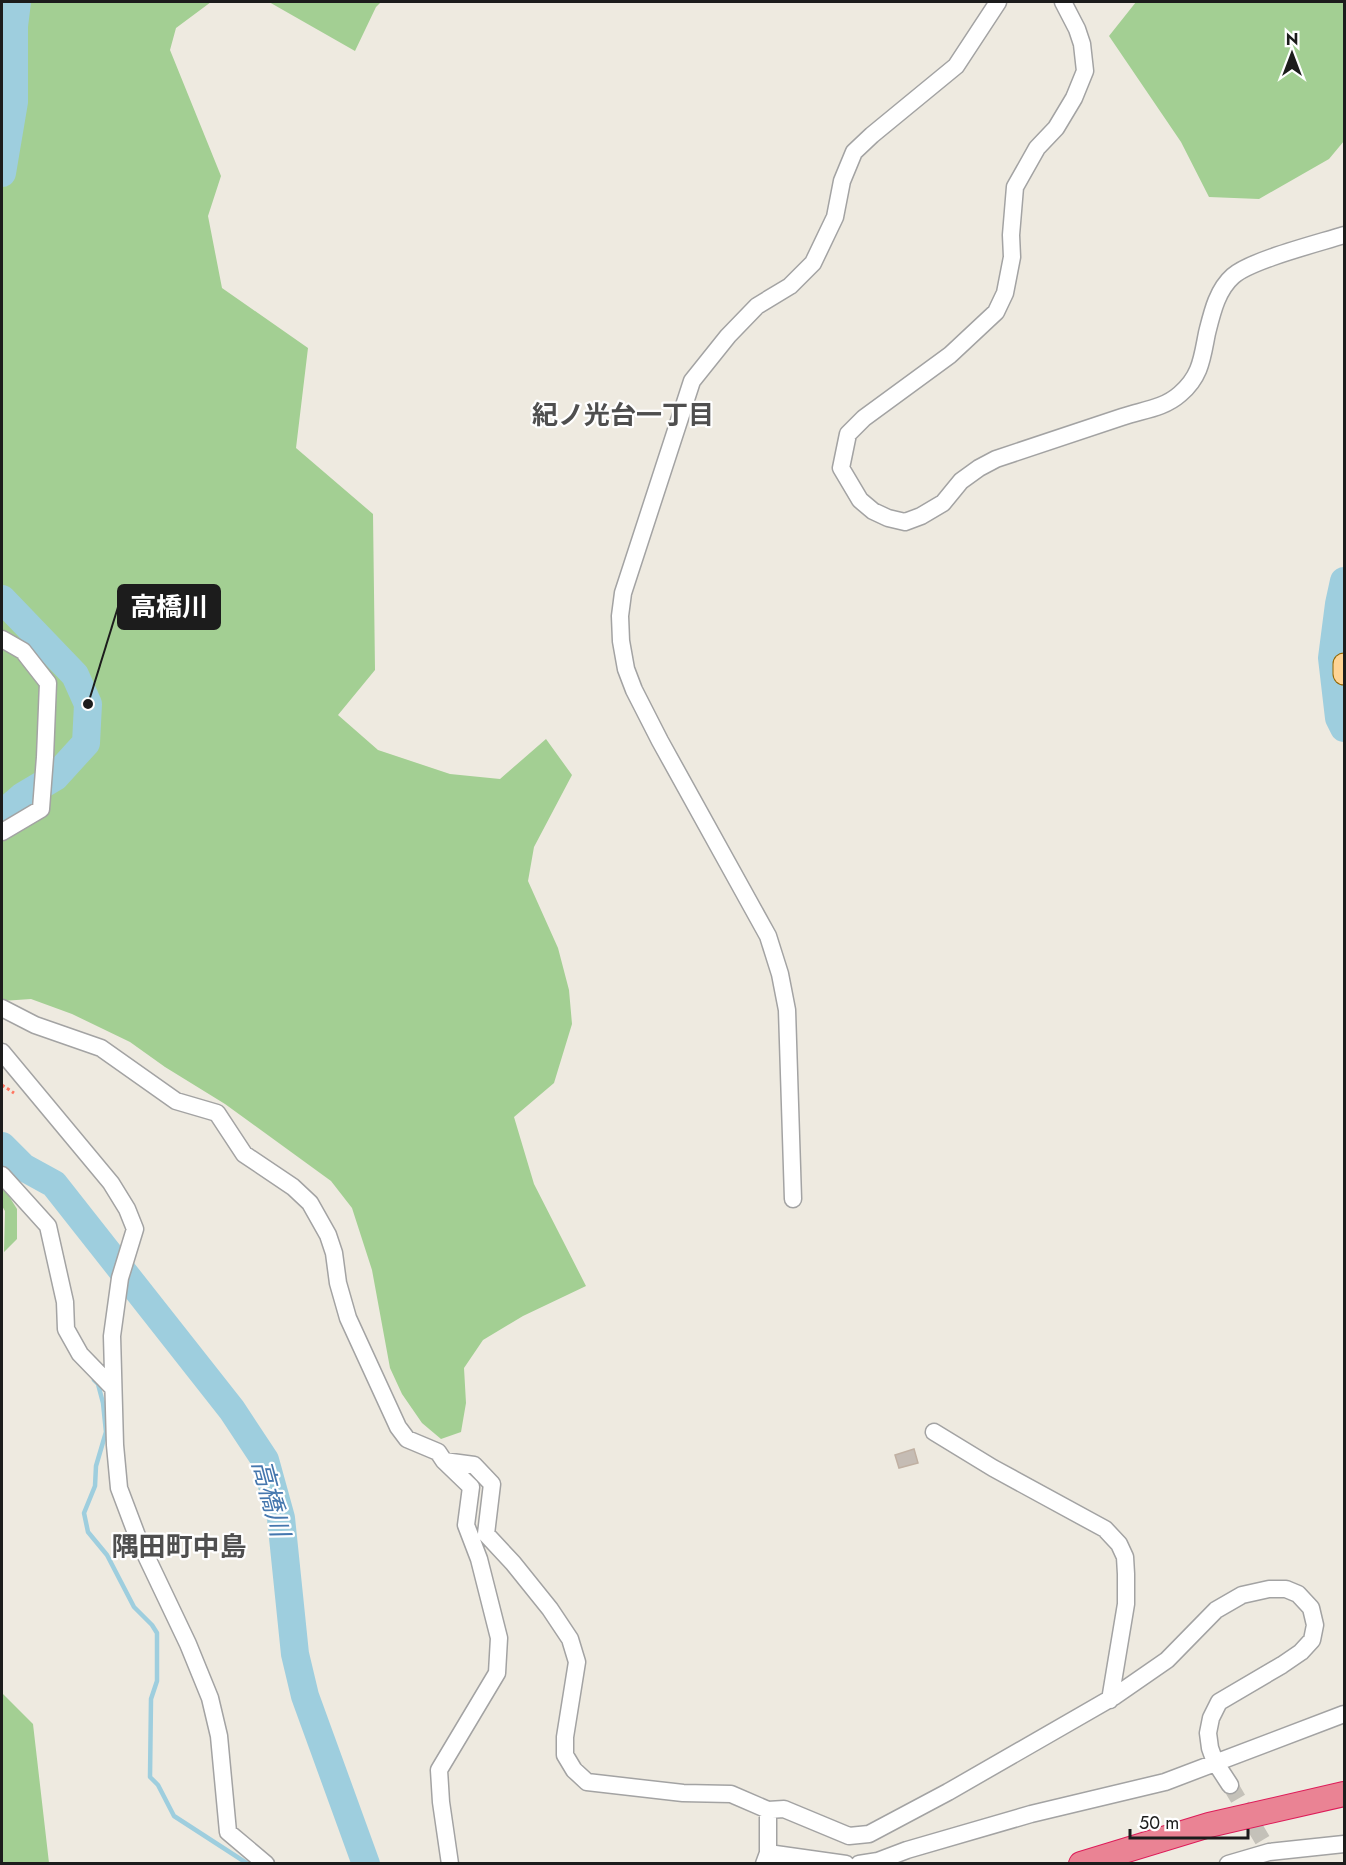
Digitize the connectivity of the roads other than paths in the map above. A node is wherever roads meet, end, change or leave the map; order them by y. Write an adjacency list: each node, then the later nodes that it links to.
1 (998, 2): 11 (street)
2 (1063, 2): 3 (street)
3 (1344, 235)
4 (2, 639): 7 (street)
5 (1344, 664): 6 (main road)
6 (1344, 674)
7 (2, 832)
8 (2, 1008): 14 (street)
9 (2, 1052): 12 (street)
10 (2, 1175): 12 (street)
11 (793, 1199)
12 (113, 1388): 24 (street)
13 (934, 1432): 15 (street)
14 (444, 1461): 20 (street); 25 (street)
15 (1110, 1700): 17 (street); 20 (street)
16 (1344, 1714): 17 (street)
17 (1216, 1763): 18 (street); 23 (street)
18 (1230, 1785)
19 (1344, 1794): 28 (highway)
20 (768, 1810): 22 (street)
21 (1344, 1844): 29 (street)
22 (766, 1858): 26 (street)
23 (878, 1862): 27 (street)
24 (266, 1863)
25 (450, 1863)
26 (846, 1863)
27 (859, 1863)
28 (1081, 1863)
29 (1228, 1863)

